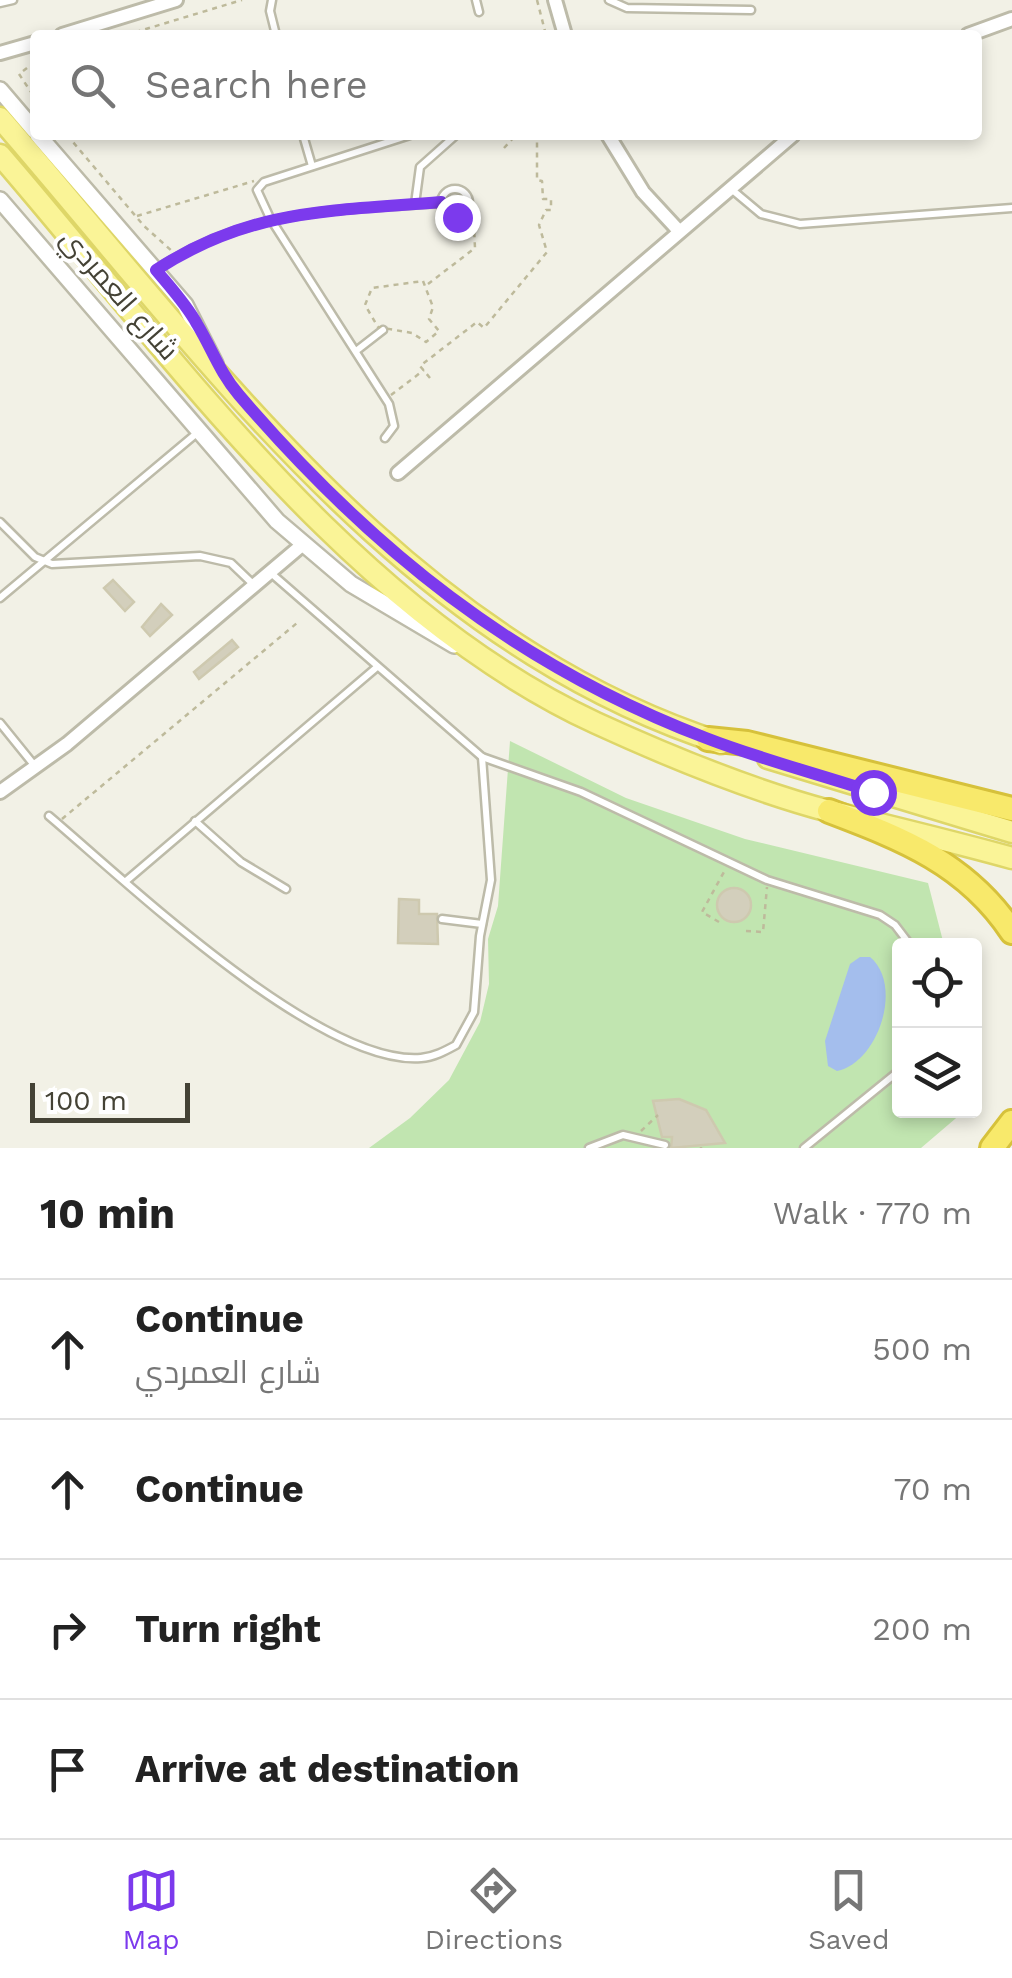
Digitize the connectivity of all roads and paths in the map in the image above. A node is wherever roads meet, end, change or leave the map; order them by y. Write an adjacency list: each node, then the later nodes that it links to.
1 (14, 0): 9 (lane)
2 (176, 0): 13 (street)
3 (242, 0): 14 (path)
4 (272, 0): 15 (lane)
5 (476, 0): 11 (lane)
6 (536, 0): 16 (path)
7 (554, 0): 17 (street)
8 (609, 0): 10 (lane)
9 (0, 4)
10 (750, 10)
11 (479, 12)
12 (1012, 19): 18 (street)
13 (78, 30)
14 (143, 30)
15 (275, 30)
16 (545, 30)
17 (563, 30)
18 (982, 30)
19 (30, 44): 20 (street)
20 (0, 53)
21 (30, 66): 23 (path)
22 (0, 90): 25 (street)
23 (30, 90)
24 (0, 118): 55 (main road, شارع العمردي)
25 (30, 125)
26 (43, 140): 49 (street)
27 (70, 140): 45 (path)
28 (304, 140): 37 (lane)
29 (394, 140): 37 (lane)
30 (450, 140): 42 (lane)
31 (515, 140): 35 (path)
32 (537, 140): 53 (path)
33 (611, 140): 47 (street)
34 (787, 140): 39 (street)
35 (504, 148)
36 (0, 154): 69 (main road, شارع العمردي)
37 (312, 166): 38 (lane)
38 (260, 184): 45 (path); 46 (lane)
39 (729, 188): 43 (lane); 47 (street)
40 (0, 200): 59 (street)
41 (441, 202): 42 (lane); 44 (lane); 44 (lane)
42 (415, 204): 46 (lane)
43 (1012, 208)
44 (466, 212): 50 (path)
45 (136, 216): 48 (path)
46 (270, 218): 48 (lane); 54 (lane)
47 (679, 231): 61 (street)
48 (177, 256): 49 (lane)
49 (156, 270): 55 (street)
50 (426, 285): 51 (path); 52 (path)
51 (382, 330): 52 (path); 54 (lane)
52 (435, 334): 53 (path)
53 (445, 347): 56 (path)
54 (356, 350): 58 (lane)
55 (216, 368): 72 (main road, شارع العمردي)
56 (424, 370): 57 (path); 58 (path)
57 (430, 378)
58 (386, 398): 60 (lane)
59 (198, 432): 63 (street); 64 (lane)
60 (386, 438)
61 (398, 474)
62 (0, 522): 64 (lane)
63 (302, 545): 65 (street); 69 (street)
64 (42, 562): 66 (lane); 67 (lane)
65 (272, 574): 66 (street); 70 (lane)
66 (256, 587): 74 (street)
67 (0, 598)
68 (296, 623): 80 (path)
69 (492, 661): 77 (main road, شارع العمردي)
70 (377, 667): 73 (lane); 79 (lane)
71 (0, 723): 74 (lane)
72 (708, 739): 76 (highway); 81 (main road, شارع العمردي)
73 (482, 757): 83 (lane); 89 (lane)
74 (37, 768): 75 (street)
75 (0, 792)
76 (1012, 810)
77 (829, 811): 82 (main road, شارع العمردي); 91 (highway)
78 (48, 816): 80 (lane)
79 (196, 821): 85 (lane); 86 (lane)
80 (58, 823): 85 (lane)
81 (1012, 832)
82 (1012, 858)
83 (728, 864): 84 (lane); 88 (path)
84 (767, 880): 90 (path); 92 (lane)
85 (126, 881): 89 (lane)
86 (286, 889)
87 (442, 918): 89 (lane)
88 (719, 922)
89 (482, 924)
90 (746, 931)
91 (1012, 932)
92 (905, 938)
93 (892, 1076): 99 (lane)
94 (658, 1115): 96 (path)
95 (1012, 1122): 100 (highway)
96 (636, 1136): 97 (lane); 98 (lane)
97 (665, 1146)
98 (589, 1148)
99 (804, 1148)
100 (992, 1148)

